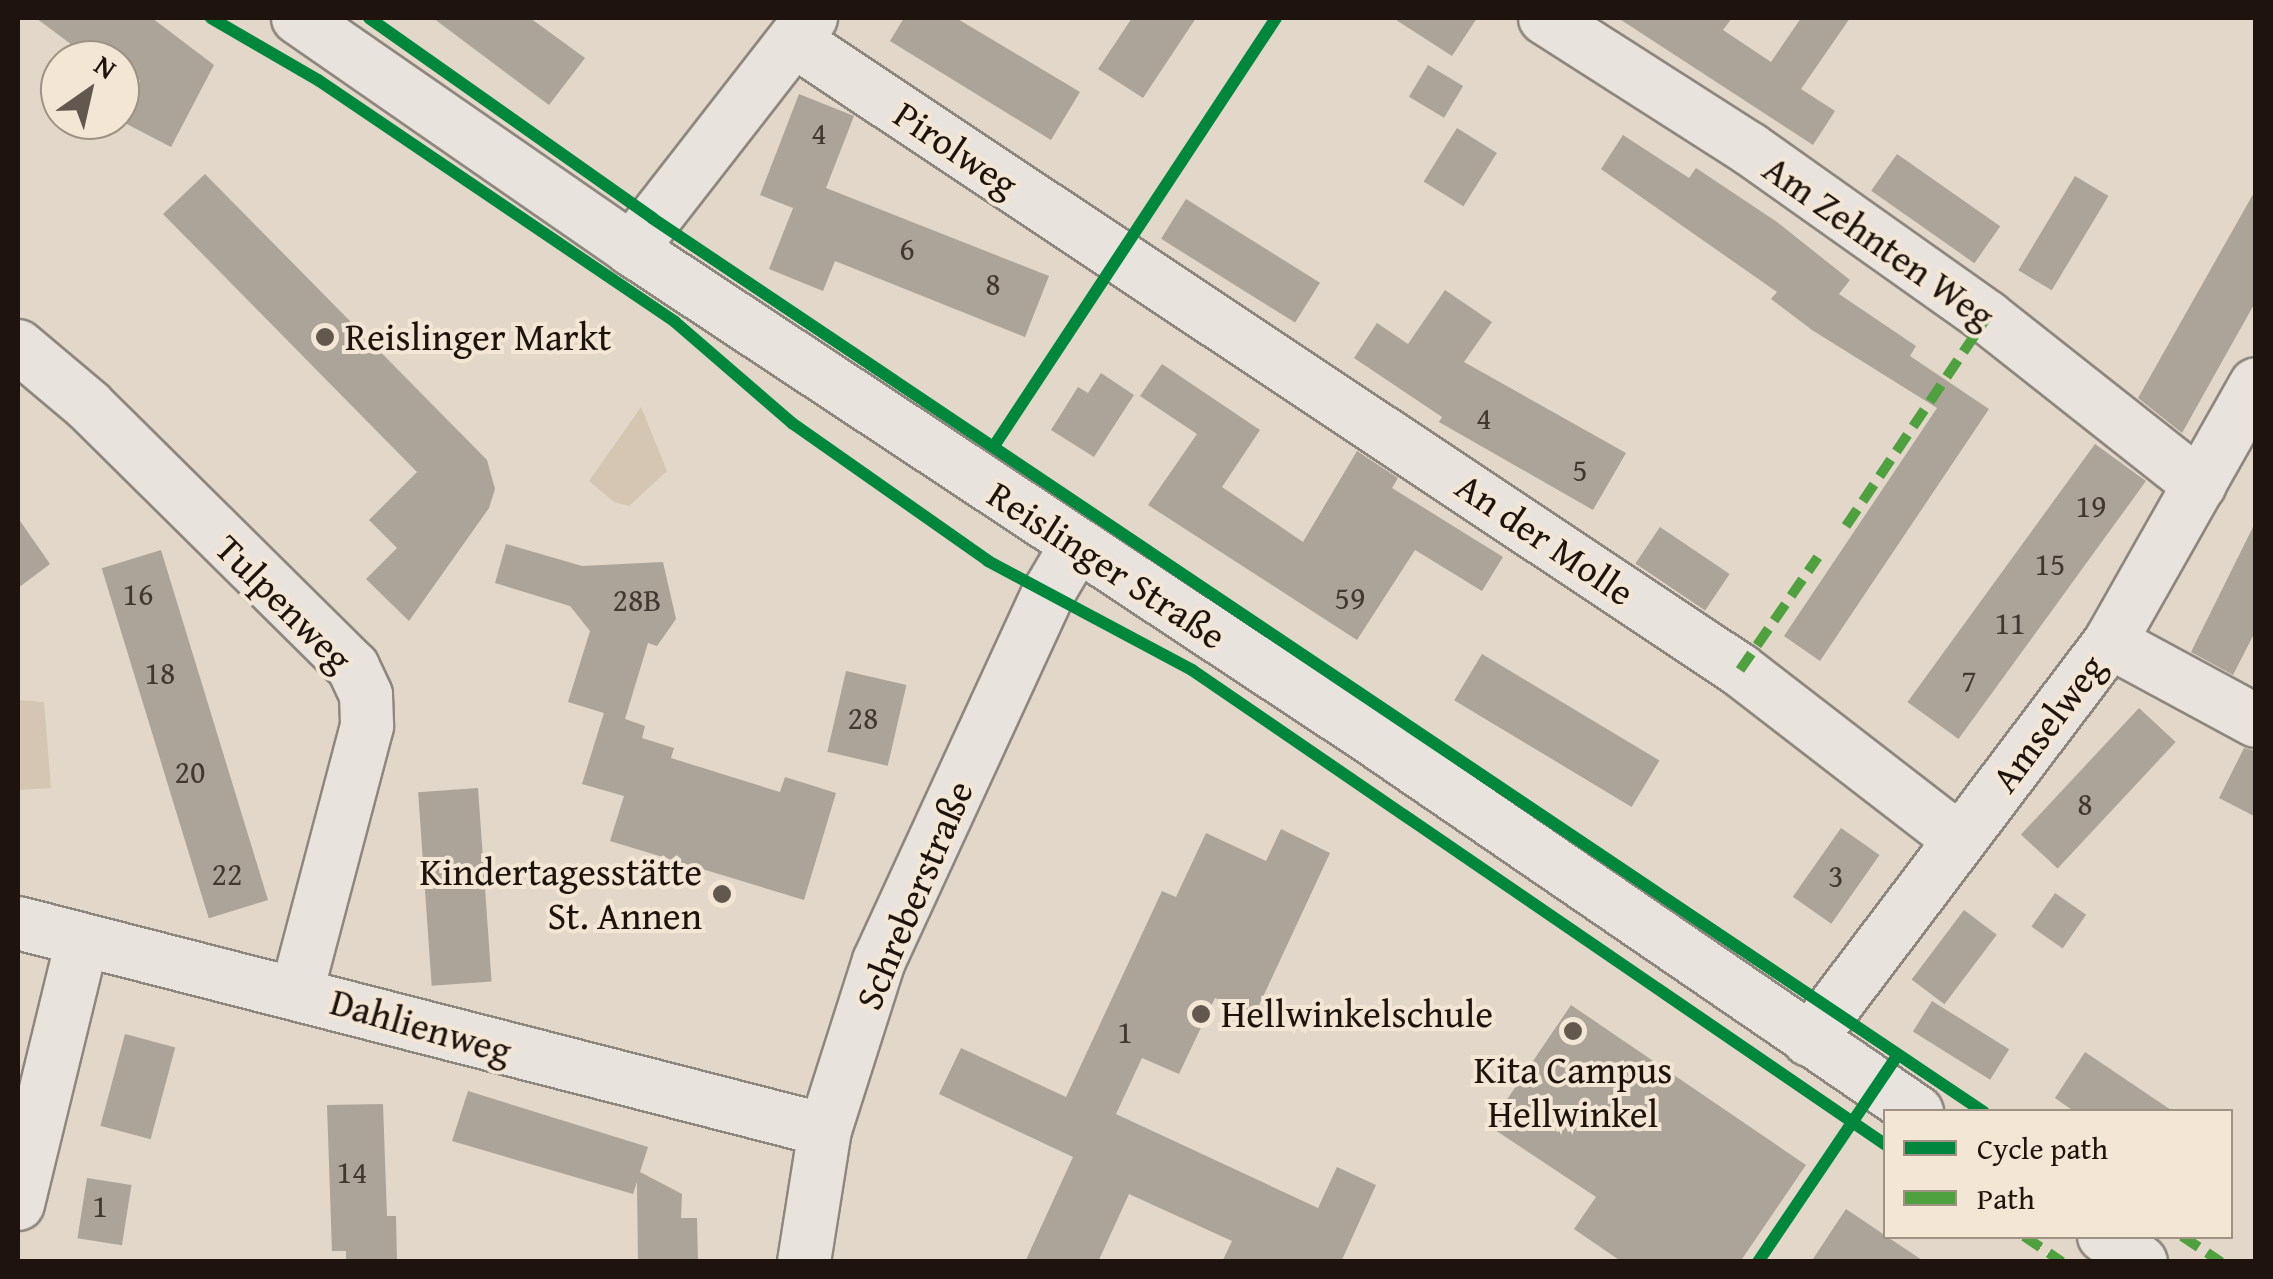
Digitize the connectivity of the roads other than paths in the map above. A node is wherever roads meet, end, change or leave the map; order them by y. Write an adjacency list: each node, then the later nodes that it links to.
1 (298, 18): 4 (street, Reislinger Straße)
2 (1545, 18): 8 (street, Am Zehnten Weg)
3 (803, 29): 4 (street, Pirolweg); 5 (street, Pirolweg)
4 (631, 249): 9 (street, Reislinger Straße)
5 (1117, 258): 12 (street, An der Molle)
6 (18, 346): 15 (street, Tulpenweg)
7 (2256, 384): 8 (street, Amselweg)
8 (2200, 485): 10 (street, Amselweg)
9 (1076, 546): 16 (street, Reislinger Straße); 18 (street, Schreberstraße)
10 (2110, 642): 11 (street); 12 (street, Amselweg)
11 (2256, 721)
12 (1960, 839): 16 (street, Amselweg)
13 (18, 922): 14 (street, Dahlienweg)
14 (82, 941): 15 (street, Dahlienweg); 19 (street)
15 (296, 991): 18 (street, Dahlienweg)
16 (1809, 1040): 17 (street, Reislinger Straße)
17 (1912, 1109)
18 (826, 1130): 21 (street, Schreberstraße)
19 (18, 1204)
20 (2108, 1239): 22 (street)
21 (804, 1262)
22 (2142, 1262)

